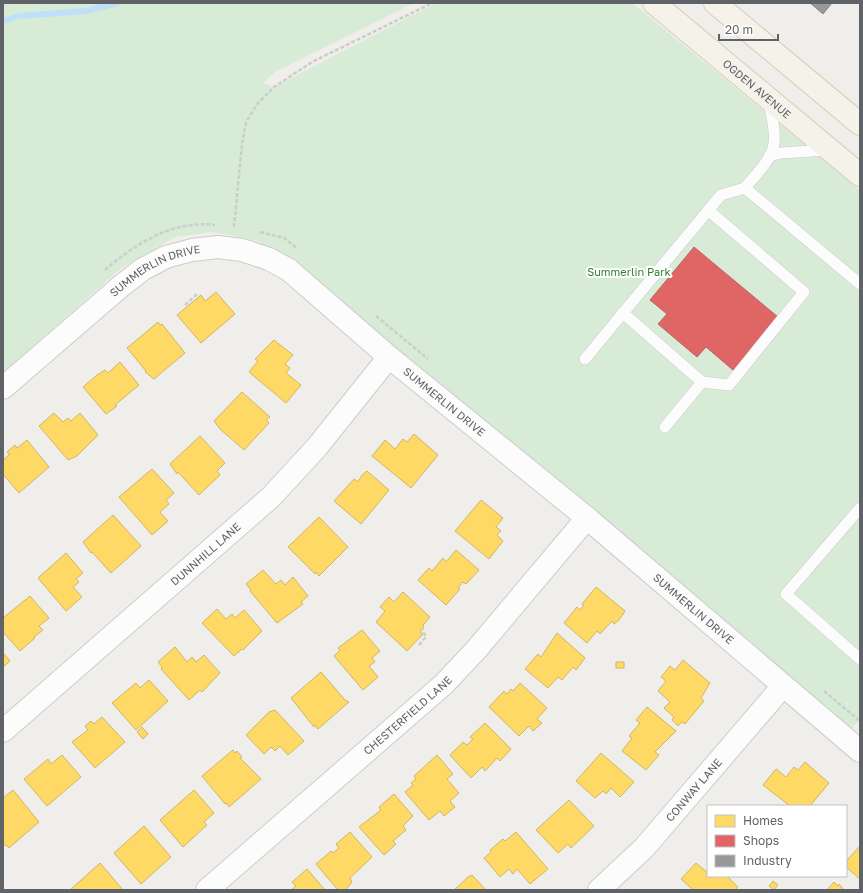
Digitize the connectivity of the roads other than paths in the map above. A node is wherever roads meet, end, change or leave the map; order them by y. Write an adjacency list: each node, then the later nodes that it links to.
1 (654, 3): 3 (main road, OGDEN AVENUE)
2 (715, 3): 4 (main road)
3 (768, 98): 5 (main road, OGDEN AVENUE); 6 (lane)
4 (860, 124)
5 (831, 150): 6 (lane); 7 (main road, OGDEN AVENUE)
6 (770, 156): 8 (lane)
7 (860, 175)
8 (745, 188): 9 (lane); 10 (lane)
9 (708, 210): 11 (lane); 14 (lane)
10 (860, 284)
11 (623, 313): 13 (lane); 14 (lane)
12 (389, 357): 15 (street, SUMMERLIN DRIVE); 18 (street, SUMMERLIN DRIVE); 21 (street, DUNNHILL LANE)
13 (585, 359)
14 (702, 382): 16 (lane)
15 (3, 388)
16 (665, 427)
17 (860, 508): 19 (lane)
18 (586, 518): 20 (street, SUMMERLIN DRIVE); 23 (street, CHESTERFIELD LANE)
19 (860, 658)
20 (782, 686): 22 (street, SUMMERLIN DRIVE); 24 (street, CONWAY LANE)
21 (3, 731)
22 (860, 751)
23 (207, 890)
24 (599, 890)

